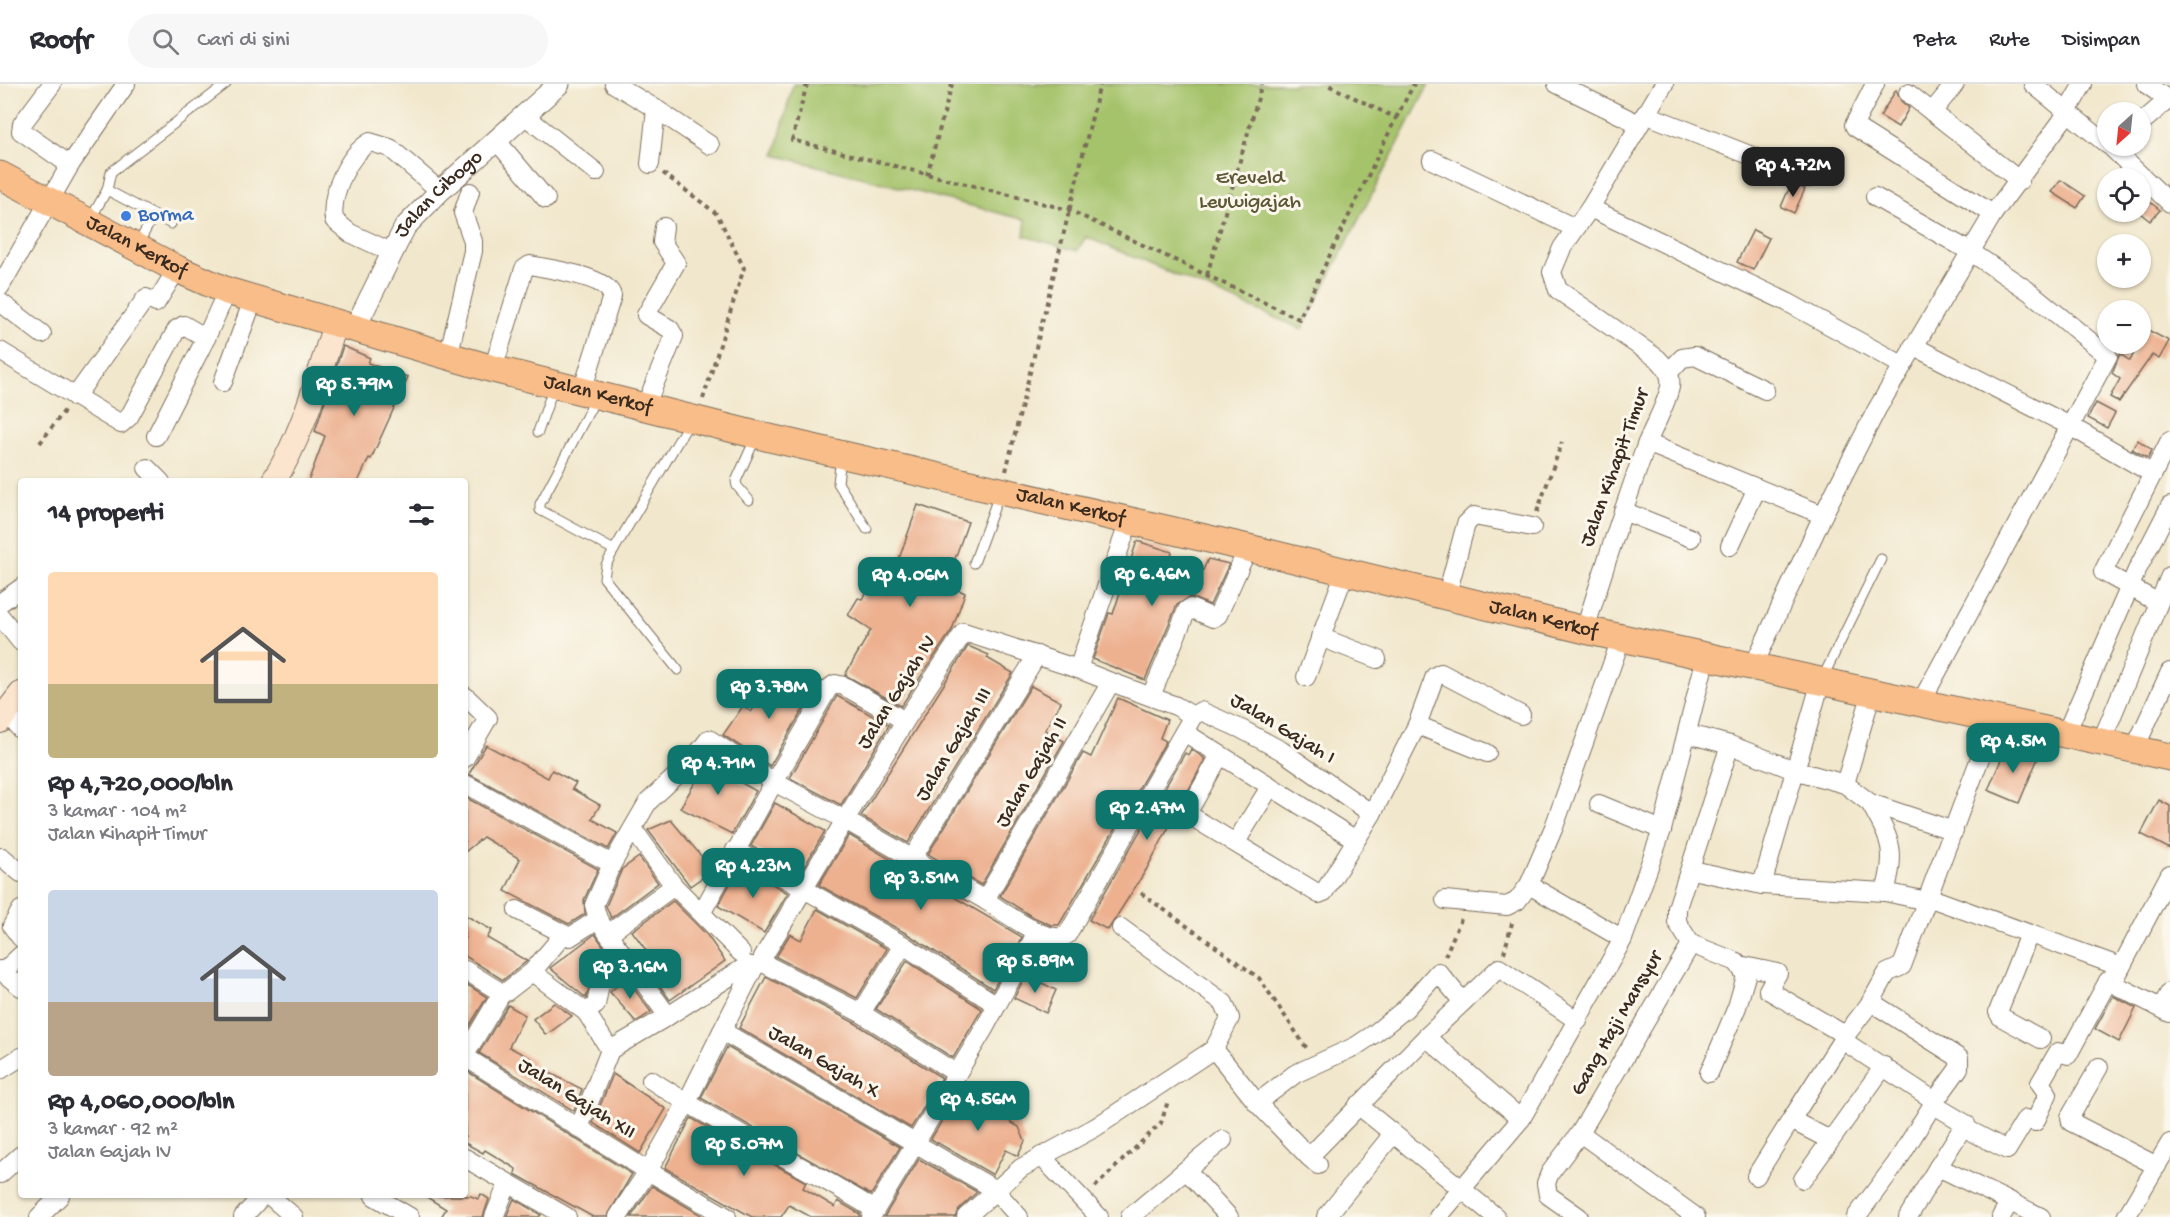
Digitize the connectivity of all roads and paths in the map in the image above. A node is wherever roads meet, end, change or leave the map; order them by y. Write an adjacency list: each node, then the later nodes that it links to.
1 (52, 84): 34 (street)
2 (126, 84): 34 (street)
3 (226, 84): 40 (lane)
4 (559, 84): 24 (street, Jalan Cibogo)
5 (614, 84): 21 (street)
6 (807, 84): 37 (path)
7 (952, 84): 37 (path)
8 (1100, 84): 48 (path)
9 (1262, 84): 59 (path)
10 (1326, 84): 26 (path)
11 (1414, 84): 26 (path)
12 (1557, 84): 27 (street)
13 (1664, 84): 27 (street, Jalan Kihapit Timur)
14 (1875, 84): 49 (street)
15 (1955, 84): 22 (street)
16 (2033, 84): 23 (street)
17 (2083, 84): 23 (street)
18 (2146, 84): 20 (street)
19 (1908, 93): 22 (street)
20 (2170, 99): 25 (street)
21 (656, 109): 30 (street); 33 (street)
22 (1932, 112): 39 (street)
23 (2066, 114): 28 (street); 39 (street)
24 (524, 115): 29 (street, Jalan Cibogo); 35 (street)
25 (2151, 115)
26 (1396, 118): 59 (path)
27 (1642, 119): 38 (street); 47 (street, Jalan Kihapit Timur)
28 (2097, 136)
29 (496, 140): 41 (street, Jalan Cibogo); 44 (street)
30 (710, 145)
31 (2121, 156): 46 (street)
32 (1432, 160): 54 (street)
33 (650, 164): 79 (path)
34 (70, 165): 45 (street)
35 (596, 172)
36 (0, 175): 45 (main road, Jalan Kerkof)
37 (927, 175): 48 (path)
38 (1808, 178)
39 (2020, 181): 49 (street)
40 (107, 190): 50 (lane); 51 (lane)
41 (440, 191): 56 (street, Jalan Cibogo); 56 (street)
42 (470, 192): 69 (street)
43 (1875, 196): 57 (street)
44 (546, 199)
45 (51, 203): 51 (main road, Jalan Kerkof); 60 (street)
46 (2170, 203)
47 (1590, 208): 54 (street, Jalan Kihapit Timur); 70 (street)
48 (1069, 210): 59 (path); 94 (path)
49 (1993, 214): 57 (street)
50 (154, 215): 52 (lane); 55 (lane)
51 (88, 224): 55 (main road, Jalan Kerkof)
52 (171, 224)
53 (664, 227): 78 (street)
54 (1575, 228): 72 (street, Jalan Kihapit Timur)
55 (136, 248): 58 (main road, Jalan Kerkof)
56 (391, 252): 64 (street, Jalan Cibogo)
57 (1971, 252): 67 (street); 80 (street)
58 (177, 269): 61 (main road, Jalan Kerkof); 77 (street)
59 (1207, 275)
60 (0, 287)
61 (227, 291): 62 (main road, Jalan Kerkof); 66 (street)
62 (253, 300): 64 (main road, Jalan Kerkof); 73 (street)
63 (0, 302): 65 (street)
64 (344, 328): 69 (main road, Jalan Kerkof); 92 (main road)
65 (42, 334)
66 (206, 338): 77 (street); 83 (street)
67 (1913, 346): 70 (street); 80 (street)
68 (0, 351): 77 (street)
69 (448, 357): 71 (main road, Jalan Kerkof)
70 (1902, 365): 98 (street)
71 (493, 369): 74 (main road, Jalan Kerkof); 76 (street)
72 (1669, 372): 75 (street); 87 (street, Jalan Kihapit Timur)
73 (223, 382)
74 (555, 384): 76 (main road, Jalan Kerkof); 81 (lane)
75 (1764, 390)
76 (590, 393): 78 (main road, Jalan Kerkof); 105 (lane)
77 (75, 397): 86 (path)
78 (645, 406): 79 (main road, Jalan Kerkof)
79 (694, 419): 82 (main road, Jalan Kerkof); 105 (lane)
80 (2070, 426): 90 (street); 133 (street)
81 (538, 432)
82 (757, 435): 88 (main road, Jalan Kerkof); 95 (lane)
83 (156, 436)
84 (2170, 440): 90 (street)
85 (1562, 442): 100 (path)
86 (40, 443)
87 (1647, 443): 93 (street); 97 (street, Jalan Kihapit Timur)
88 (842, 454): 94 (main road, Jalan Kerkof); 101 (lane)
89 (147, 468): 91 (street)
90 (2153, 474): 110 (street)
91 (157, 478)
92 (276, 478)
93 (1757, 488): 98 (street); 103 (street)
94 (1000, 492): 99 (main road, Jalan Kerkof); 107 (lane)
95 (749, 500)
96 (2170, 506): 110 (street)
97 (1623, 511): 102 (street); 116 (street, Jalan Kihapit Timur)
98 (1823, 515): 123 (street)
99 (1129, 521): 104 (main road, Jalan Kerkof); 124 (street)
100 (1532, 527): 112 (street)
101 (867, 529)
102 (1690, 538)
103 (1730, 546)
104 (1248, 548): 108 (main road, Jalan Kerkof); 131 (street)
105 (614, 550): 125 (lane)
106 (1881, 559): 128 (lane)
107 (974, 563)
108 (1345, 572): 112 (main road, Jalan Kerkof); 117 (street)
109 (2170, 576): 113 (street)
110 (2129, 589): 113 (street); 142 (street)
111 (18, 590): 114 (street)
112 (1446, 598): 116 (main road, Jalan Kerkof)
113 (2157, 602): 144 (street)
114 (0, 603)
115 (0, 616): 118 (street)
116 (1585, 630): 119 (main road, Jalan Kerkof)
117 (1320, 637): 122 (street); 127 (street)
118 (18, 638)
119 (1622, 639): 121 (main road, Jalan Kerkof); 172 (street)
120 (1037, 655): 124 (street, Jalan Gajah IV); 138 (street, Jalan Gajah IV); 167 (street, Jalan Gajah III)
121 (1706, 657): 123 (main road, Jalan Kerkof); 143 (street)
122 (1377, 659)
123 (1753, 667): 128 (main road, Jalan Kerkof)
124 (1078, 669): 129 (street)
125 (678, 670)
126 (2170, 672): 147 (street)
127 (1306, 677)
128 (1821, 681): 130 (main road, Jalan Kerkof); 151 (street)
129 (1111, 682): 131 (street); 179 (street, Jalan Gajah II)
130 (1872, 692): 133 (main road, Jalan Kerkof); 153 (street)
131 (1151, 696): 136 (street)
132 (468, 699): 146 (street)
133 (1921, 702): 137 (main road, Jalan Kerkof)
134 (9, 709): 139 (street)
135 (1521, 715): 140 (street)
136 (1193, 716): 141 (street); 158 (street, Jalan Gajah I)
137 (1995, 718): 142 (main road, Jalan Kerkof); 162 (street)
138 (905, 721): 152 (street); 159 (street, Jalan Gajah IV)
139 (18, 725)
140 (1417, 725): 148 (street); 158 (street)
141 (1184, 732): 149 (street); 189 (street)
142 (2066, 733): 144 (main road, Jalan Kerkof)
143 (1688, 734): 145 (street); 161 (street)
144 (2102, 740): 147 (main road, Jalan Kerkof)
145 (1730, 745): 151 (street); 170 (street, Gang Haji Mansyur)
146 (468, 747)
147 (2135, 748): 150 (main road, Jalan Kerkof)
148 (1487, 753)
149 (1220, 755): 155 (street); 164 (street)
150 (2170, 756)
151 (1794, 770): 153 (street); 173 (street)
152 (774, 782): 159 (street); 160 (street); 165 (street)
153 (1845, 784): 156 (street)
154 (468, 786): 168 (street)
155 (1270, 787): 163 (street); 164 (street)
156 (1870, 803): 162 (street); 176 (street)
157 (1599, 804): 161 (street)
158 (1372, 814): 163 (street)
159 (845, 820): 167 (street); 175 (street)
160 (633, 829): 168 (street); 174 (street)
161 (1662, 830): 193 (street)
162 (1954, 831): 178 (street)
163 (1356, 840): 164 (street)
164 (1236, 842)
165 (735, 850): 175 (street); 185 (street)
166 (2, 857): 169 (street)
167 (912, 860): 179 (street)
168 (612, 864): 187 (street)
169 (18, 870)
170 (1692, 870): 173 (street); 194 (street, Gang Haji Mansyur)
171 (2170, 874): 183 (street)
172 (1529, 885): 181 (street); 193 (street)
173 (1762, 885): 176 (street)
174 (674, 886): 185 (street); 187 (street)
175 (806, 888): 195 (street); 197 (street)
176 (1885, 892): 178 (street)
177 (1141, 893): 227 (path)
178 (1927, 899): 191 (street); 211 (street)
179 (986, 900): 189 (street)
180 (1445, 900): 182 (street)
181 (1517, 901): 182 (street); 201 (path)
182 (1468, 902): 205 (path)
183 (2163, 903): 200 (street)
184 (517, 910): 192 (street)
185 (702, 912): 197 (street)
186 (18, 915): 190 (street)
187 (603, 927): 192 (street); 198 (street)
188 (1121, 928): 222 (street)
189 (1037, 932): 212 (street)
190 (18, 934)
191 (2030, 934): 200 (street); 221 (street)
192 (562, 935): 204 (street)
193 (1623, 939): 217 (street)
194 (1691, 944): 199 (street); 243 (street, Gang Haji Mansyur)
195 (903, 945): 212 (street); 215 (street)
196 (18, 958): 202 (street)
197 (754, 961): 215 (street); 216 (street); 218 (street)
198 (628, 963): 214 (street); 216 (street)
199 (1739, 965): 220 (street); 231 (street)
200 (2121, 967): 206 (street)
201 (1499, 968): 210 (street); 217 (street)
202 (2, 971): 207 (street)
203 (468, 972): 209 (street)
204 (532, 972): 209 (street); 214 (street)
205 (1438, 972): 210 (street); 227 (street)
206 (2108, 981): 213 (street); 241 (street)
207 (18, 984)
208 (2170, 992): 213 (street)
209 (502, 993): 224 (street)
210 (1463, 1002): 219 (street)
211 (1871, 1002): 220 (street); 236 (street)
212 (997, 1005): 232 (street)
213 (2166, 1010)
214 (586, 1012): 223 (street)
215 (861, 1013): 232 (street)
216 (668, 1016): 223 (street)
217 (1578, 1021): 239 (street)
218 (722, 1031): 237 (street); 247 (street, Jalan Gajah X)
219 (1426, 1037): 238 (street); 239 (street)
220 (1843, 1038): 228 (street); 240 (street)
221 (2041, 1039)
222 (1214, 1049): 233 (street); 235 (street)
223 (610, 1050): 242 (street)
224 (468, 1051)
225 (468, 1058): 242 (street, Jalan Gajah XII)
226 (18, 1059): 230 (street)
227 (1317, 1062): 235 (street)
228 (1884, 1066): 236 (street); 246 (street)
229 (2099, 1067): 252 (street)
230 (0, 1070)
231 (1709, 1073)
232 (957, 1074): 247 (street)
233 (1171, 1079): 249 (street); 266 (path)
234 (651, 1080): 237 (street)
235 (1257, 1103): 238 (street)
236 (1934, 1103): 241 (street); 287 (street)
237 (686, 1104): 255 (street); 268 (street)
238 (1358, 1105): 244 (street)
239 (1521, 1119): 260 (street)
240 (1791, 1120): 246 (street); 257 (street)
241 (1964, 1127): 253 (street)
242 (579, 1128): 255 (street, Jalan Gajah XII)
243 (1580, 1133): 269 (street); 286 (street, Gang Haji Mansyur)
244 (1393, 1134): 260 (street); 283 (street)
245 (1223, 1140): 254 (street)
246 (1830, 1140): 258 (street)
247 (914, 1141): 261 (street, Jalan Gajah X); 268 (street)
248 (2170, 1143): 252 (street)
249 (1041, 1156): 261 (street); 266 (street)
250 (18, 1158): 256 (street)
251 (468, 1160): 259 (street)
252 (2157, 1166): 291 (street)
253 (1938, 1167): 267 (street); 288 (street)
254 (1186, 1170): 281 (street); 282 (street)
255 (648, 1171): 276 (street); 277 (street, Jalan Gajah XII)
256 (0, 1174)
257 (1756, 1176)
258 (1803, 1179)
259 (508, 1183): 274 (street); 275 (street)
260 (1462, 1188): 284 (street); 285 (street)
261 (994, 1190): 278 (street); 279 (street, Jalan Gajah X)
262 (58, 1198): 270 (street)
263 (260, 1198): 271 (street)
264 (272, 1198): 272 (street)
265 (377, 1198): 273 (street)
266 (1081, 1200): 280 (street)
267 (2010, 1201): 289 (street); 290 (street)
268 (873, 1213)
269 (1693, 1216)
270 (39, 1217)
271 (243, 1217)
272 (294, 1217)
273 (410, 1217)
274 (494, 1217)
275 (567, 1217)
276 (618, 1217)
277 (727, 1217)
278 (966, 1217)
279 (1019, 1217)
280 (1099, 1217)
281 (1130, 1217)
282 (1229, 1217)
283 (1326, 1217)
284 (1438, 1217)
285 (1496, 1217)
286 (1579, 1217)
287 (1856, 1217)
288 (1908, 1217)
289 (2001, 1217)
290 (2041, 1217)
291 (2126, 1217)

